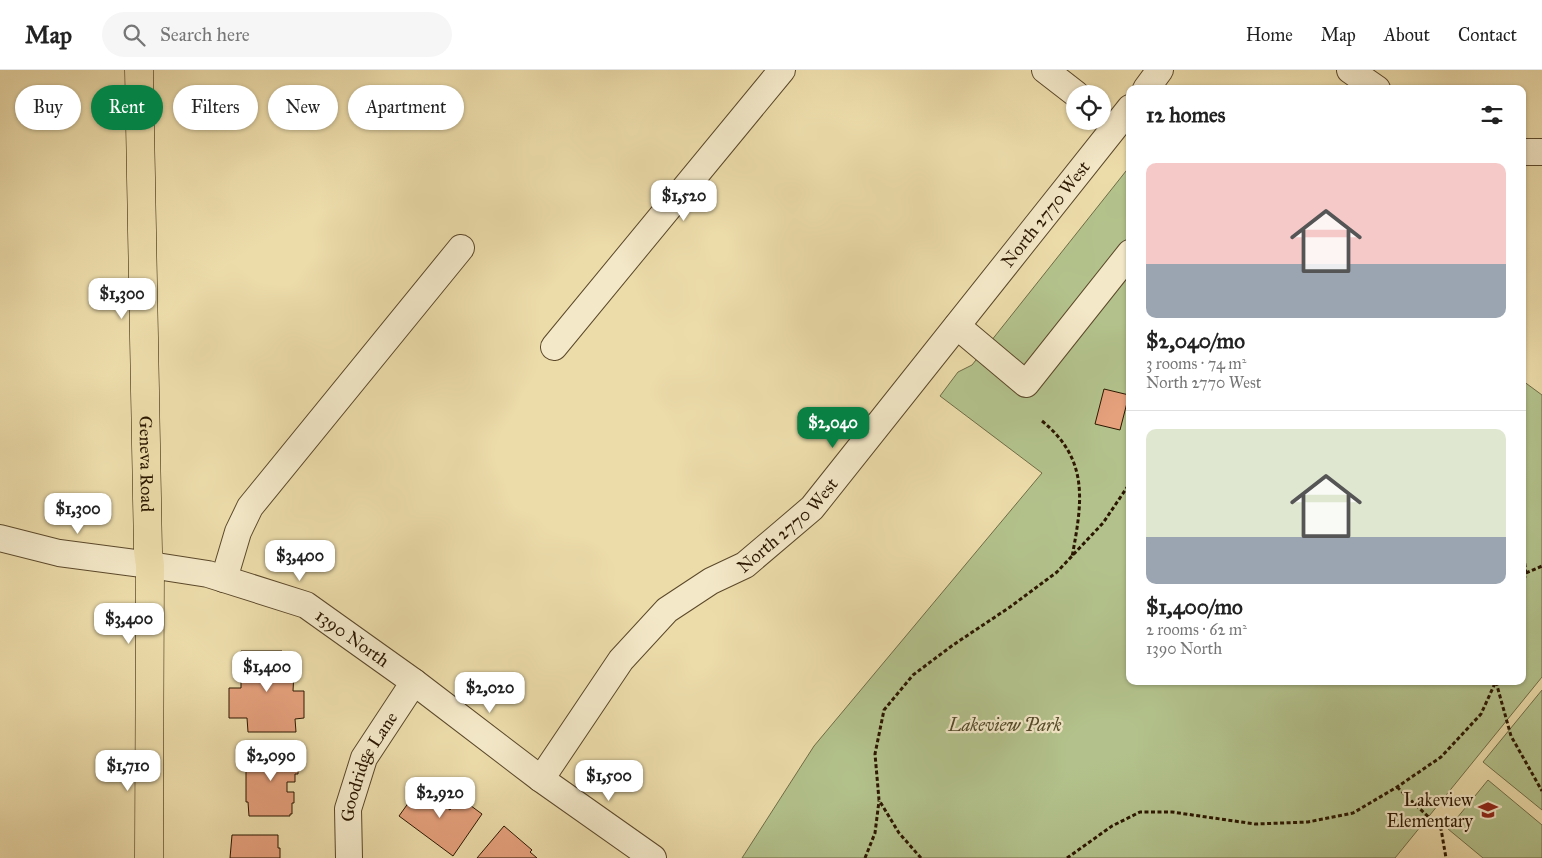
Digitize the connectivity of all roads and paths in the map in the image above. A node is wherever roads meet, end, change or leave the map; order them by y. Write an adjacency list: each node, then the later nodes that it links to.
1 (139, 70): 20 (main road, Geneva Road)
2 (782, 70): 15 (street)
3 (1045, 70): 8 (street)
4 (1160, 70): 7 (street)
5 (1350, 70): 6 (street)
6 (1376, 83)
7 (1149, 85)
8 (1066, 86)
9 (1120, 121): 14 (street, North 2770 West)
10 (1526, 152): 11 (street)
11 (1542, 152)
12 (461, 248): 23 (street)
13 (1126, 258): 14 (street)
14 (957, 326): 27 (street, North 2770 West)
15 (554, 347)
16 (1042, 421): 19 (path)
17 (1126, 489): 19 (path)
18 (0, 538): 20 (street, 1390 North)
19 (1072, 558): 30 (path)
20 (150, 565): 23 (street, 1390 North); 31 (main road, Geneva Road)
21 (1542, 566): 22 (path)
22 (1526, 572)
23 (224, 579): 24 (street, 1390 North)
24 (414, 682): 27 (street, 1390 North); 32 (street, Goodridge Lane)
25 (1494, 685): 28 (path)
26 (1497, 685): 29 (path)
27 (542, 778): 33 (street, 1390 North)
28 (1397, 787): 36 (path); 37 (path)
29 (1542, 791)
30 (879, 800): 34 (path); 35 (path)
31 (149, 858)
32 (348, 858)
33 (652, 858)
34 (865, 858)
35 (921, 858)
36 (1067, 858)
37 (1446, 858)

